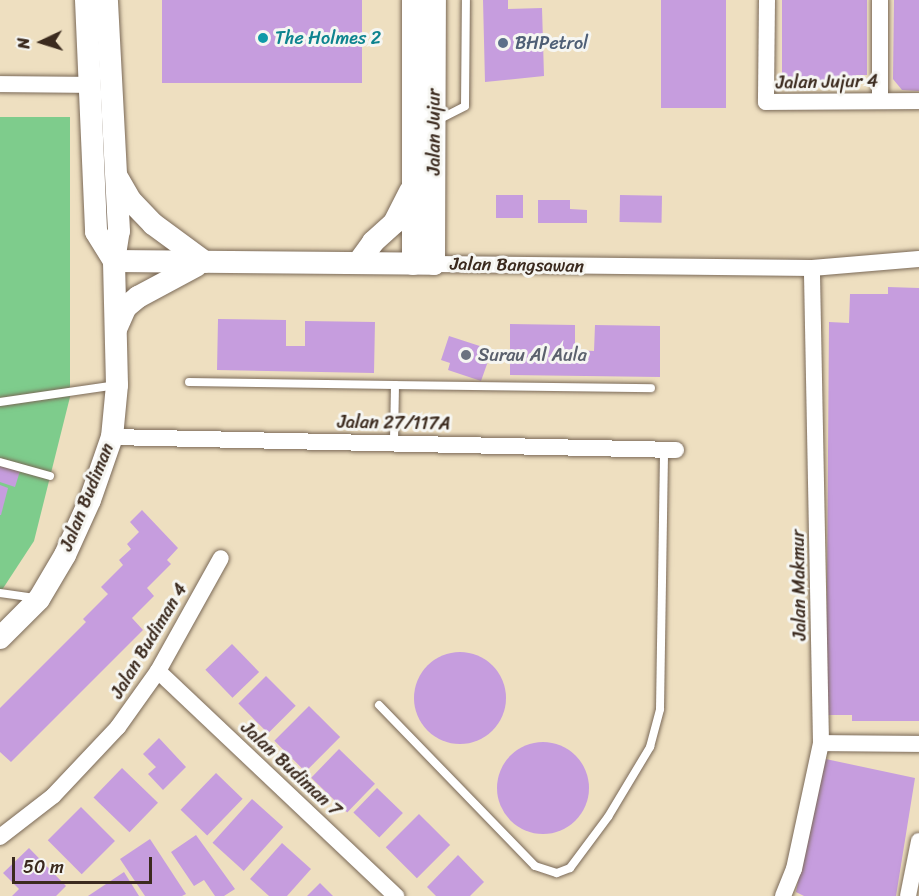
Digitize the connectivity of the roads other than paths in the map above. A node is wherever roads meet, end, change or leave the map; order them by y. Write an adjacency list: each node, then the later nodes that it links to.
1 (86, 0): 9 (street)
2 (107, 0): 13 (street, Jalan Budiman)
3 (413, 0): 14 (street, Jalan Jujur)
4 (435, 0): 12 (street, Jalan Jujur)
5 (466, 0): 12 (lane)
6 (767, 0): 10 (street, Jalan Jujur 4)
7 (880, 0): 10 (street)
8 (0, 84): 9 (street)
9 (92, 85): 16 (street)
10 (880, 100): 11 (street, Jalan Jujur 4)
11 (919, 101)
12 (434, 121): 19 (street, Jalan Jujur)
13 (116, 175): 16 (street, Jalan Budiman); 17 (street)
14 (412, 188): 18 (street); 19 (street, Jalan Jujur)
15 (919, 259): 20 (street, Jalan Bangsawan)
16 (114, 261): 17 (street, Jalan Bangsawan); 21 (street, Jalan Budiman)
17 (206, 262): 18 (street, Jalan Bangsawan); 21 (street)
18 (358, 263): 19 (street, Jalan Bangsawan)
19 (423, 264): 20 (street, Jalan Bangsawan)
20 (812, 268): 38 (street, Jalan Makmur)
21 (116, 329): 23 (street, Jalan Budiman)
22 (189, 382): 24 (lane)
23 (117, 385): 26 (lane); 27 (street, Jalan Budiman)
24 (394, 385): 25 (lane); 28 (lane)
25 (651, 388)
26 (0, 402)
27 (112, 436): 28 (street, Jalan 27/117A); 34 (street, Jalan Budiman)
28 (394, 442): 29 (street, Jalan 27/117A)
29 (670, 449): 37 (lane)
30 (0, 462): 31 (lane)
31 (50, 476)
32 (221, 558): 36 (street, Jalan Budiman 4)
33 (0, 593): 34 (lane)
34 (39, 598): 35 (street, Jalan Budiman)
35 (0, 638)
36 (158, 671): 40 (street, Jalan Budiman 4); 42 (street, Jalan Budiman 7)
37 (380, 705)
38 (821, 743): 39 (street); 43 (street, Jalan Makmur)
39 (919, 744)
40 (0, 837)
41 (918, 851): 44 (street)
42 (396, 896)
43 (783, 896)
44 (908, 896)

